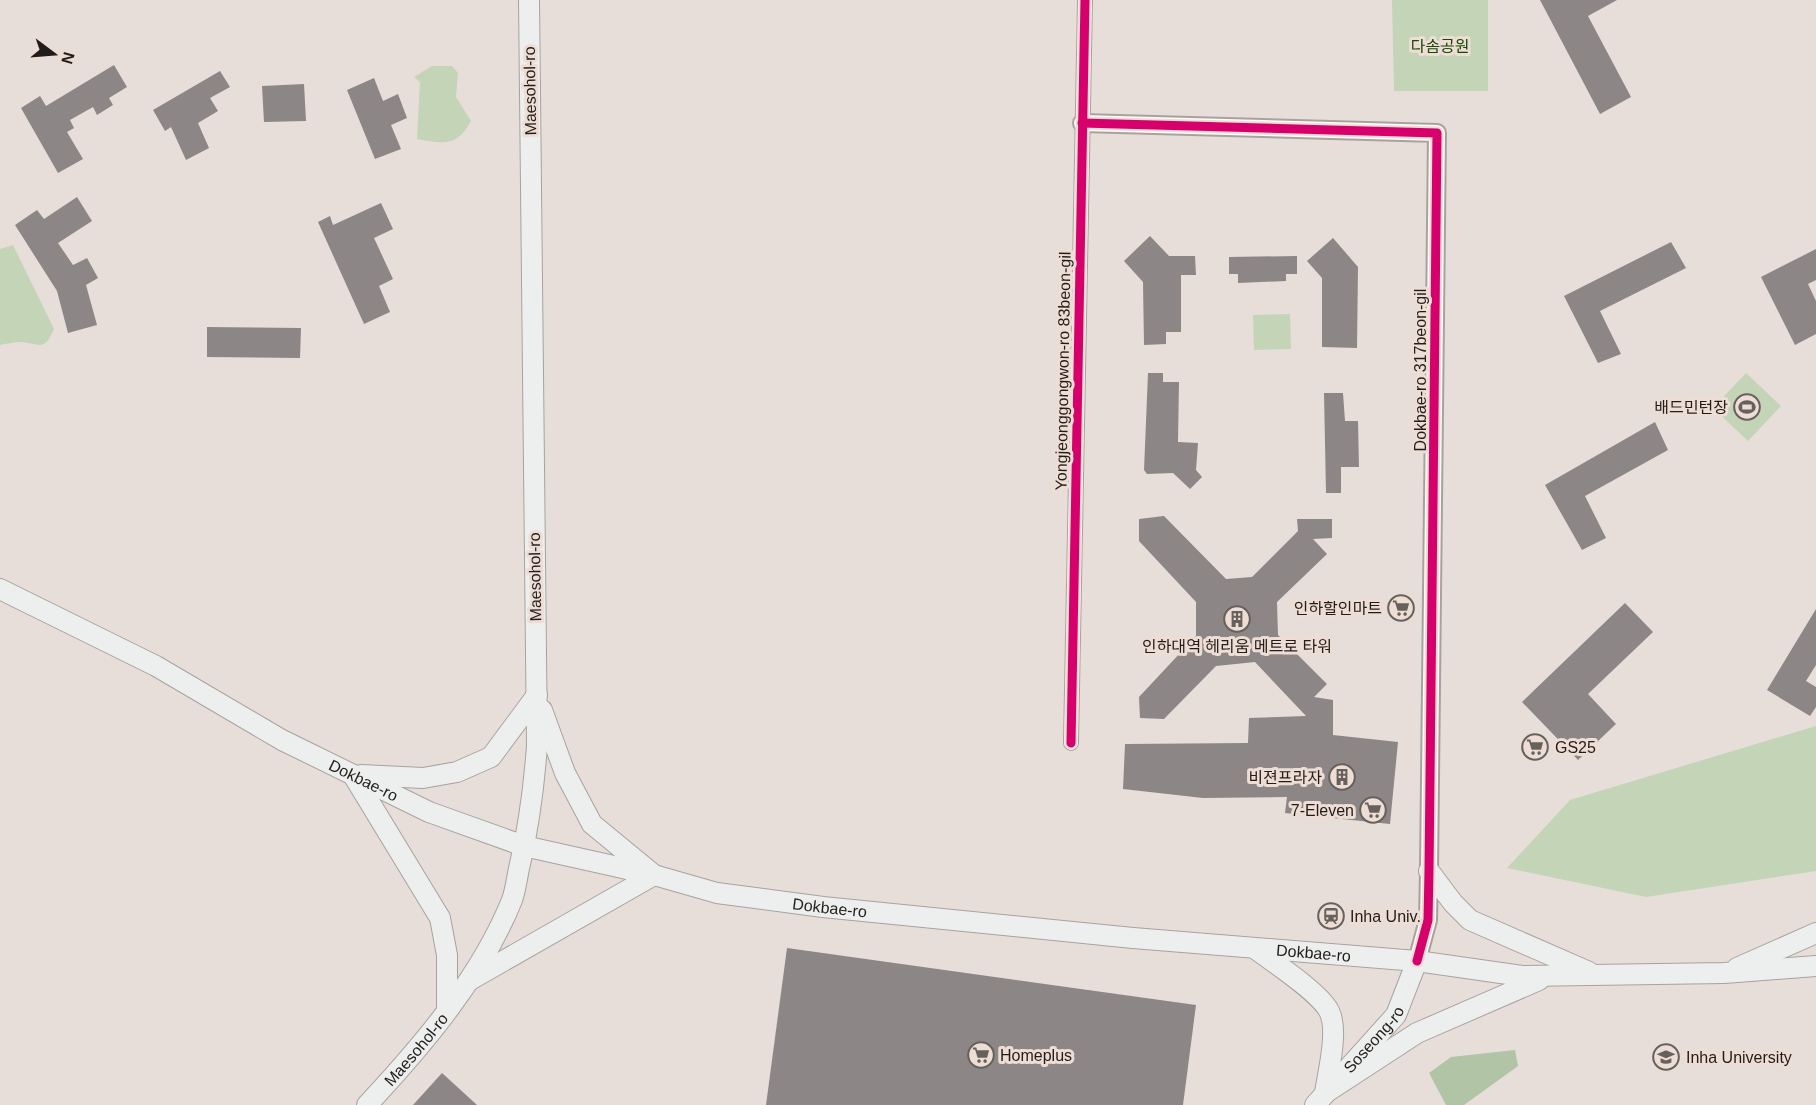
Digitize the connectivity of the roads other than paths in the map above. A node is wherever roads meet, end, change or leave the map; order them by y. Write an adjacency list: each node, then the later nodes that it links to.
1 (529, 0): 5 (main road, Maesohol-ro)
2 (1084, 0): 3 (street, Yongjeonggongwon-ro 83beon-gil)
3 (1082, 123): 6 (street, Yongjeonggongwon-ro 83beon-gil); 9 (street, Dokbae-ro 317beon-gil)
4 (0, 589): 7 (main road, Dokbae-ro)
5 (537, 695): 7 (main road); 8 (main road, Maesohol-ro); 10 (main road)
6 (1071, 743)
7 (352, 775): 8 (main road, Dokbae-ro); 19 (main road)
8 (524, 846): 10 (main road, Dokbae-ro); 18 (main road, Maesohol-ro)
9 (1429, 871): 13 (street, Dokbae-ro 317beon-gil); 16 (main road)
10 (654, 875): 12 (main road, Dokbae-ro); 18 (main road)
11 (1816, 933): 15 (main road, Dokbae-ro)
12 (1254, 948): 13 (main road, Dokbae-ro); 20 (main road)
13 (1417, 961): 17 (main road, Dokbae-ro); 20 (main road, Soseong-ro)
14 (1816, 966): 15 (main road, Dokbae-ro)
15 (1724, 974): 16 (main road, Dokbae-ro)
16 (1598, 975): 17 (main road, Dokbae-ro)
17 (1547, 976): 20 (main road)
18 (468, 982): 19 (main road, Maesohol-ro)
19 (447, 1009): 21 (main road, Maesohol-ro)
20 (1320, 1099)
21 (367, 1105)

